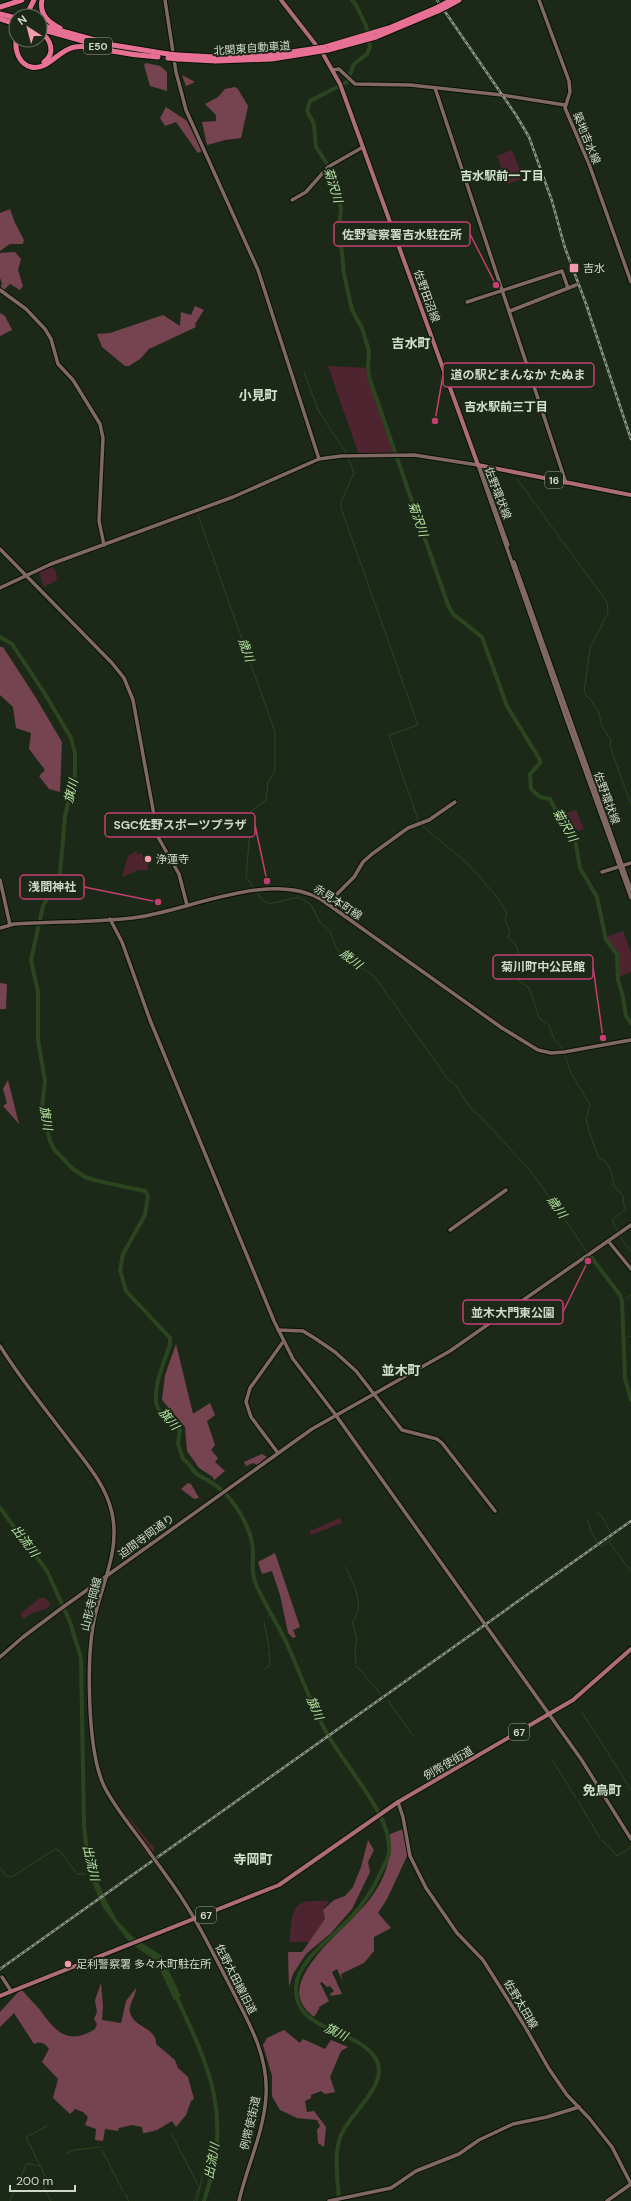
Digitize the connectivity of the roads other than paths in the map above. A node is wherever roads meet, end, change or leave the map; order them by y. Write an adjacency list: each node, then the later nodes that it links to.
1 (22, 0): 9 (highway)
2 (42, 0): 13 (highway)
3 (165, 0): 30 (street)
4 (281, 0): 18 (main road, 佐野田沼線)
5 (452, 0): 8 (highway, 北関東自動車道 / E50)
6 (459, 0): 8 (highway, 北関東自動車道 / E50)
7 (539, 0): 20 (street, 築地吉水線)
8 (445, 6): 16 (highway, 北関東自動車道 / E50, bridge)
9 (0, 7)
10 (48, 27): 13 (highway, 北関東自動車道 / E50)
11 (48, 33): 17 (highway, 北関東自動車道 / E50)
12 (48, 40): 14 (highway)
13 (113, 45): 16 (highway, 北関東自動車道 / E50)
14 (18, 48)
15 (18, 48): 17 (highway)
16 (168, 56): 17 (highway, 北関東自動車道 / E50)
17 (158, 57)
18 (333, 70): 19 (street); 21 (main road, 佐野田沼線)
19 (435, 88): 20 (street); 27 (street)
20 (565, 105): 23 (street, 築地吉水線)
21 (363, 147): 22 (street); 31 (main road, 佐野田沼線)
22 (292, 200)
23 (631, 282)
24 (576, 285): 25 (street)
25 (568, 288): 27 (street); 29 (street)
26 (0, 290): 34 (street)
27 (502, 290): 28 (street); 29 (street)
28 (467, 302)
29 (510, 311): 32 (street)
30 (319, 459): 31 (street); 34 (street)
31 (478, 465): 32 (main road, 16); 40 (street, 佐野環状線)
32 (566, 483): 33 (main road, 16)
33 (631, 495)
34 (104, 545): 36 (street)
35 (0, 549): 36 (street)
36 (26, 576): 37 (street); 46 (street)
37 (0, 588)
38 (455, 802): 45 (street)
39 (631, 863): 40 (street)
40 (621, 866): 41 (street); 43 (street, 佐野環状線); 44 (street, 佐野環状線)
41 (602, 872)
42 (0, 880): 48 (street)
43 (631, 890)
44 (631, 898)
45 (327, 904): 46 (street, 赤見本町線); 50 (street, 赤見本町線)
46 (187, 905): 47 (street, 赤見本町線)
47 (110, 919): 48 (street, 赤見本町線); 56 (street)
48 (10, 925): 49 (street, 赤見本町線)
49 (0, 928)
50 (631, 1040)
51 (506, 1190): 53 (street)
52 (631, 1225): 54 (street, 迫間寺岡通り)
53 (450, 1230)
54 (609, 1242): 55 (street); 59 (street, 迫間寺岡通り)
55 (631, 1269)
56 (278, 1330): 57 (street); 59 (street)
57 (283, 1342): 60 (street); 61 (street)
58 (0, 1346): 63 (street, 山形寺岡線)
59 (374, 1393): 60 (street, 迫間寺岡通り); 62 (street)
60 (335, 1414): 61 (street, 迫間寺岡通り); 70 (street)
61 (278, 1453): 64 (street, 迫間寺岡通り)
62 (495, 1511)
63 (112, 1558): 64 (street); 65 (street, 山形寺岡線)
64 (124, 1563): 65 (street, 迫間寺岡通り)
65 (107, 1575): 66 (street, 迫間寺岡通り); 67 (street, 山形寺岡線)
66 (90, 1588): 67 (street); 69 (street, 迫間寺岡通り)
67 (102, 1594): 73 (street, 山形寺岡線, bridge)
68 (631, 1649): 70 (main road, 例幣使街道 / 67)
69 (0, 1657)
70 (549, 1715): 71 (main road, 例幣使街道 / 67); 72 (street)
71 (396, 1803): 73 (main road, 例幣使街道 / 67); 78 (street, 佐野太田線)
72 (631, 1839)
73 (196, 1920): 75 (main road, 67); 77 (street, 佐野太田線旧道)
74 (2, 1977): 75 (street)
75 (12, 1991): 76 (main road, 67)
76 (0, 1996)
77 (260, 2047): 80 (street, 例幣使街道)
78 (579, 2107): 79 (street, 佐野太田線); 81 (street)
79 (631, 2184): 82 (street, 佐野太田線)
80 (239, 2201)
81 (329, 2201)
82 (607, 2201)

